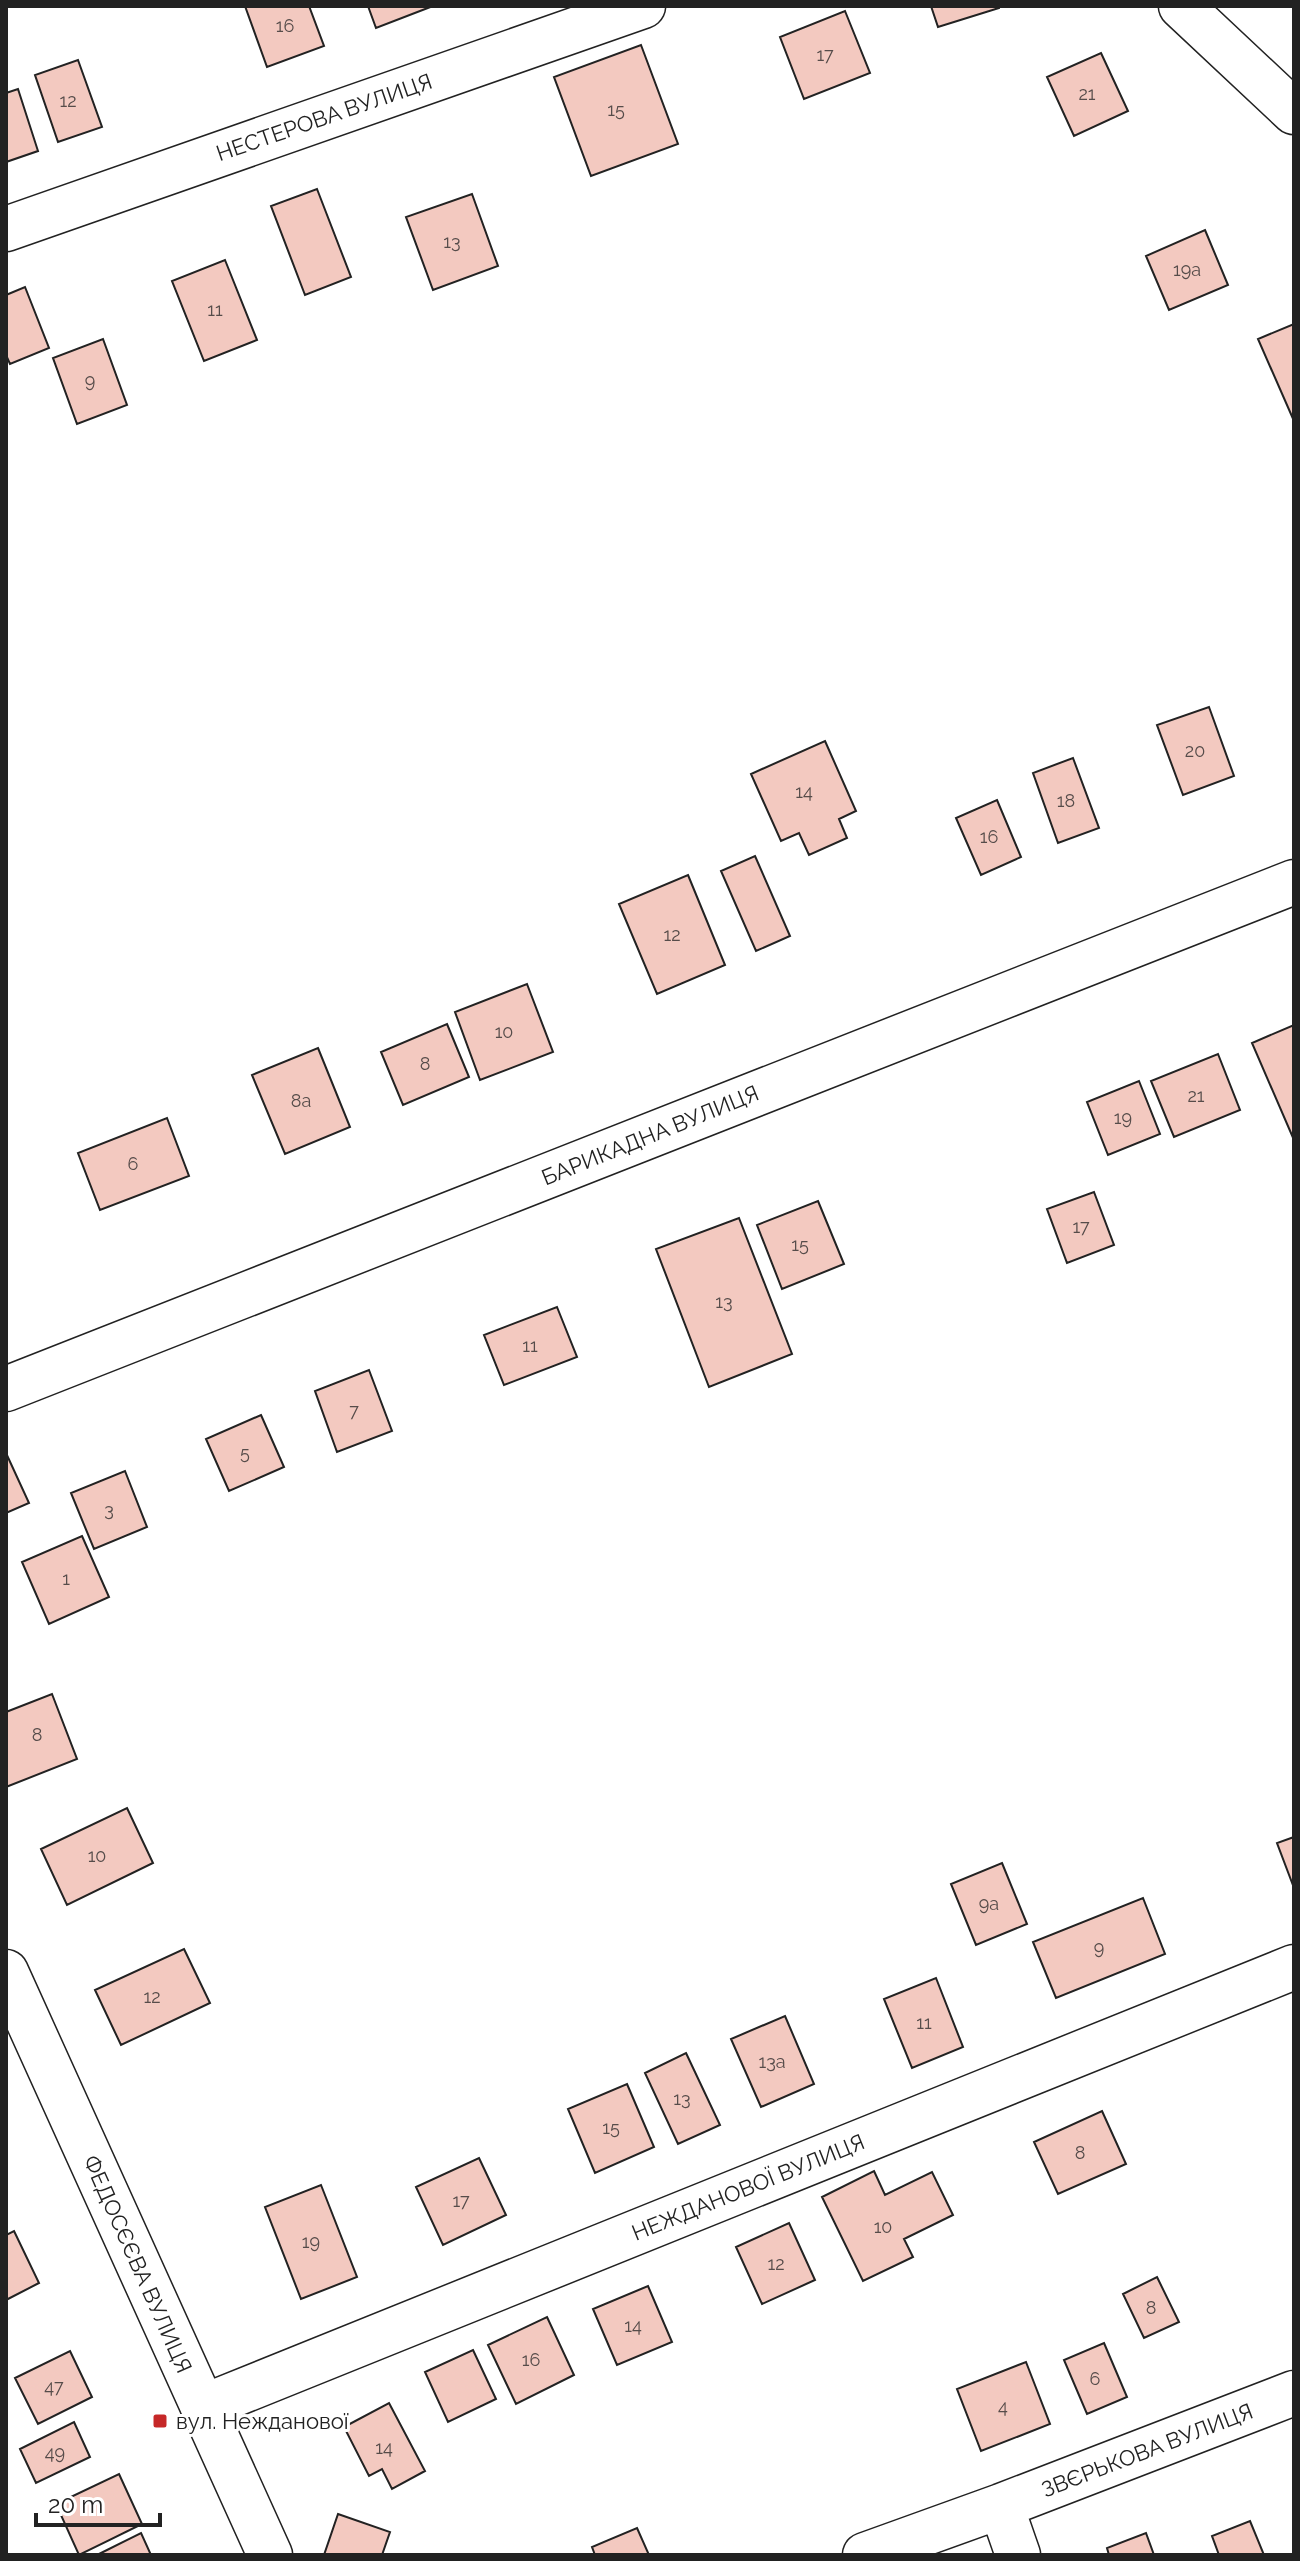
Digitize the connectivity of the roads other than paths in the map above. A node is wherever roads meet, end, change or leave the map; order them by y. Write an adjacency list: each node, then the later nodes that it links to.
1 (643, 6): 4 (street, НЕСТЕРОВА ВУЛИЦЯ)
2 (1181, 6): 3 (street)
3 (1294, 112)
4 (6, 229)
5 (1294, 882): 6 (street, БАРИКАДНА ВУЛИЦЯ)
6 (6, 1389)
7 (1294, 1967): 10 (street, НЕЖДАНОВОЇ ВУЛИЦЯ)
8 (6, 1972): 10 (street, ФЕДОСЄЄВА ВУЛИЦЯ)
9 (1294, 2393): 11 (street, ЗВЄРЬКОВА ВУЛИЦЯ)
10 (203, 2407): 12 (street, ФЕДОСЄЄВА ВУЛИЦЯ)
11 (1001, 2506): 13 (street, ЗВЄРЬКОВА ВУЛИЦЯ); 14 (street)
12 (270, 2555)
13 (865, 2555)
14 (1018, 2555)

